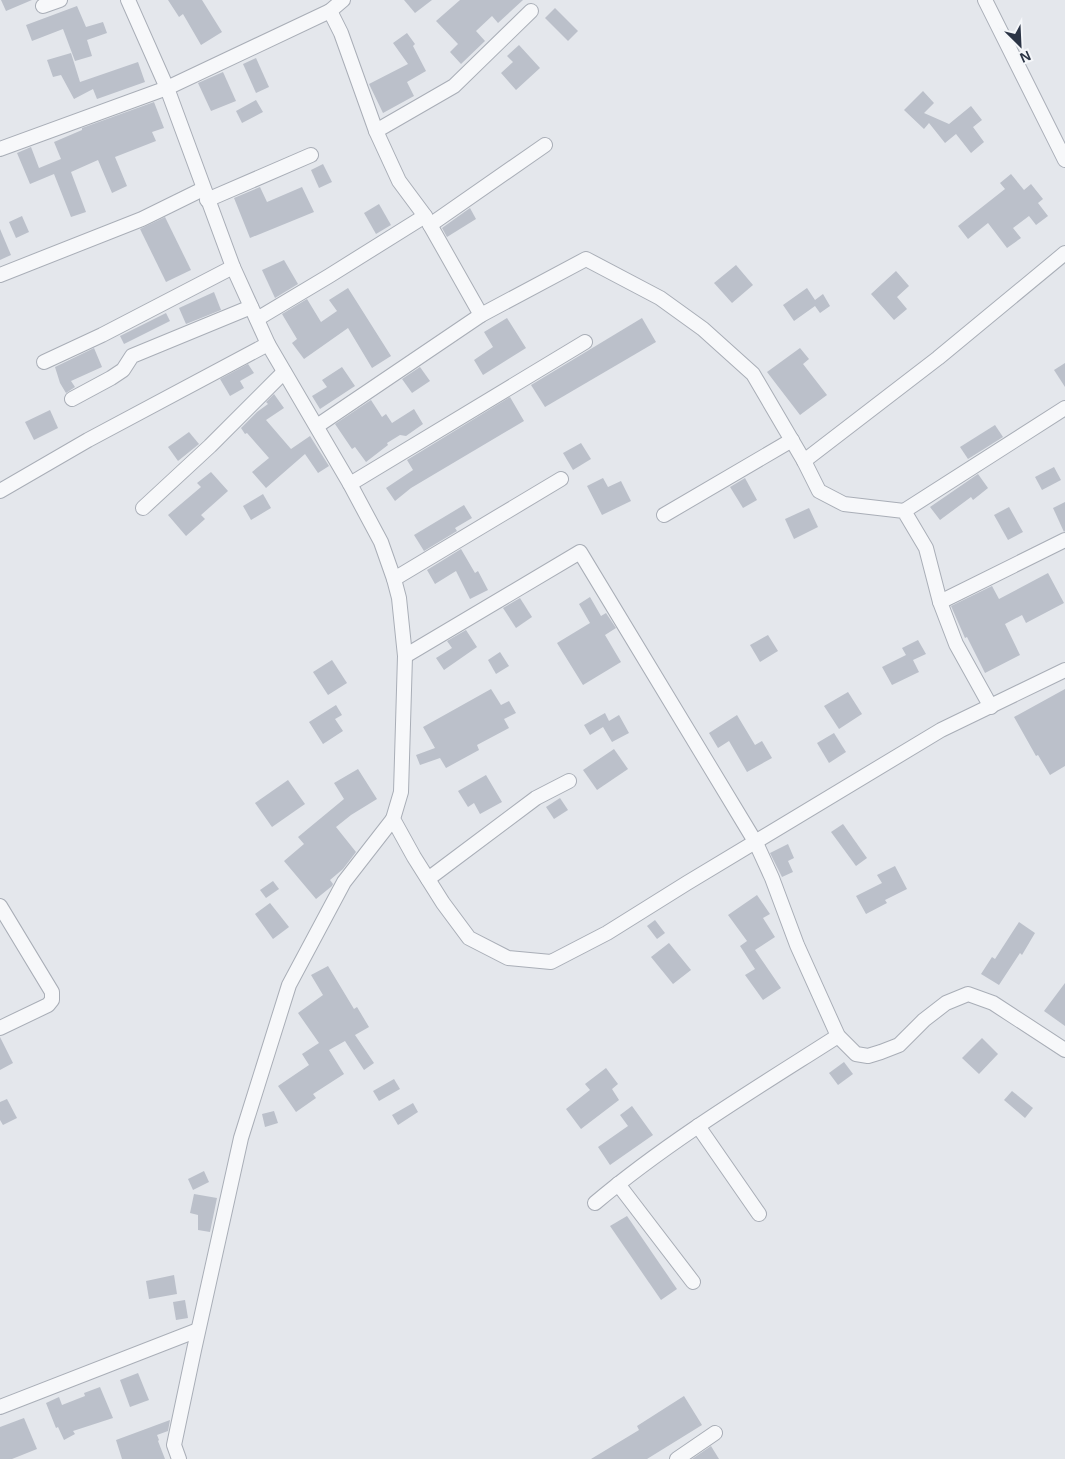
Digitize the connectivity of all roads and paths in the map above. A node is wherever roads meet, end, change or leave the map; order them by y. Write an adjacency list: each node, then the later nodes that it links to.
1 (60, 0): 5 (street)
2 (343, 0): 6 (street)
3 (985, 0): 13 (street)
4 (133, 2): 8 (street)
5 (43, 6)
6 (330, 11): 8 (street); 9 (street)
7 (531, 11): 9 (street)
8 (167, 88): 11 (street); 14 (street)
9 (376, 131): 15 (street)
10 (545, 145): 15 (street)
11 (0, 149)
12 (312, 155): 14 (street)
13 (1065, 160)
14 (205, 194): 17 (street); 18 (street)
15 (428, 220): 19 (street); 20 (street)
16 (1065, 253): 29 (street)
17 (233, 267): 19 (street); 23 (street)
18 (0, 275)
19 (254, 313): 22 (street); 25 (street)
20 (481, 315): 27 (street); 28 (street)
21 (585, 342): 31 (street)
22 (268, 344): 24 (street); 32 (street)
23 (44, 362)
24 (284, 372): 27 (street); 33 (street)
25 (72, 398)
26 (1065, 408): 34 (street)
27 (317, 426): 31 (street)
28 (792, 440): 29 (street); 35 (street)
29 (804, 460): 34 (street)
30 (561, 479): 37 (street)
31 (350, 484): 37 (street)
32 (0, 491)
33 (143, 508)
34 (904, 511): 38 (street)
35 (664, 515)
36 (1065, 540): 38 (street)
37 (394, 579): 39 (street)
38 (940, 602): 41 (street)
39 (405, 656): 43 (street); 44 (street)
40 (1065, 670): 41 (street)
41 (991, 707): 44 (street)
42 (569, 780): 45 (street)
43 (393, 819): 45 (street); 55 (street)
44 (756, 843): 45 (street); 48 (street)
45 (428, 879)
46 (0, 906): 47 (street)
47 (0, 1028)
48 (838, 1036): 49 (street); 50 (street)
49 (1065, 1050)
50 (698, 1126): 51 (street); 53 (street)
51 (618, 1184): 52 (street); 54 (street)
52 (595, 1203)
53 (758, 1214)
54 (693, 1282)
55 (198, 1330): 56 (street); 58 (street)
56 (0, 1407)
57 (715, 1433): 59 (street)
58 (179, 1459)
59 (677, 1459)

